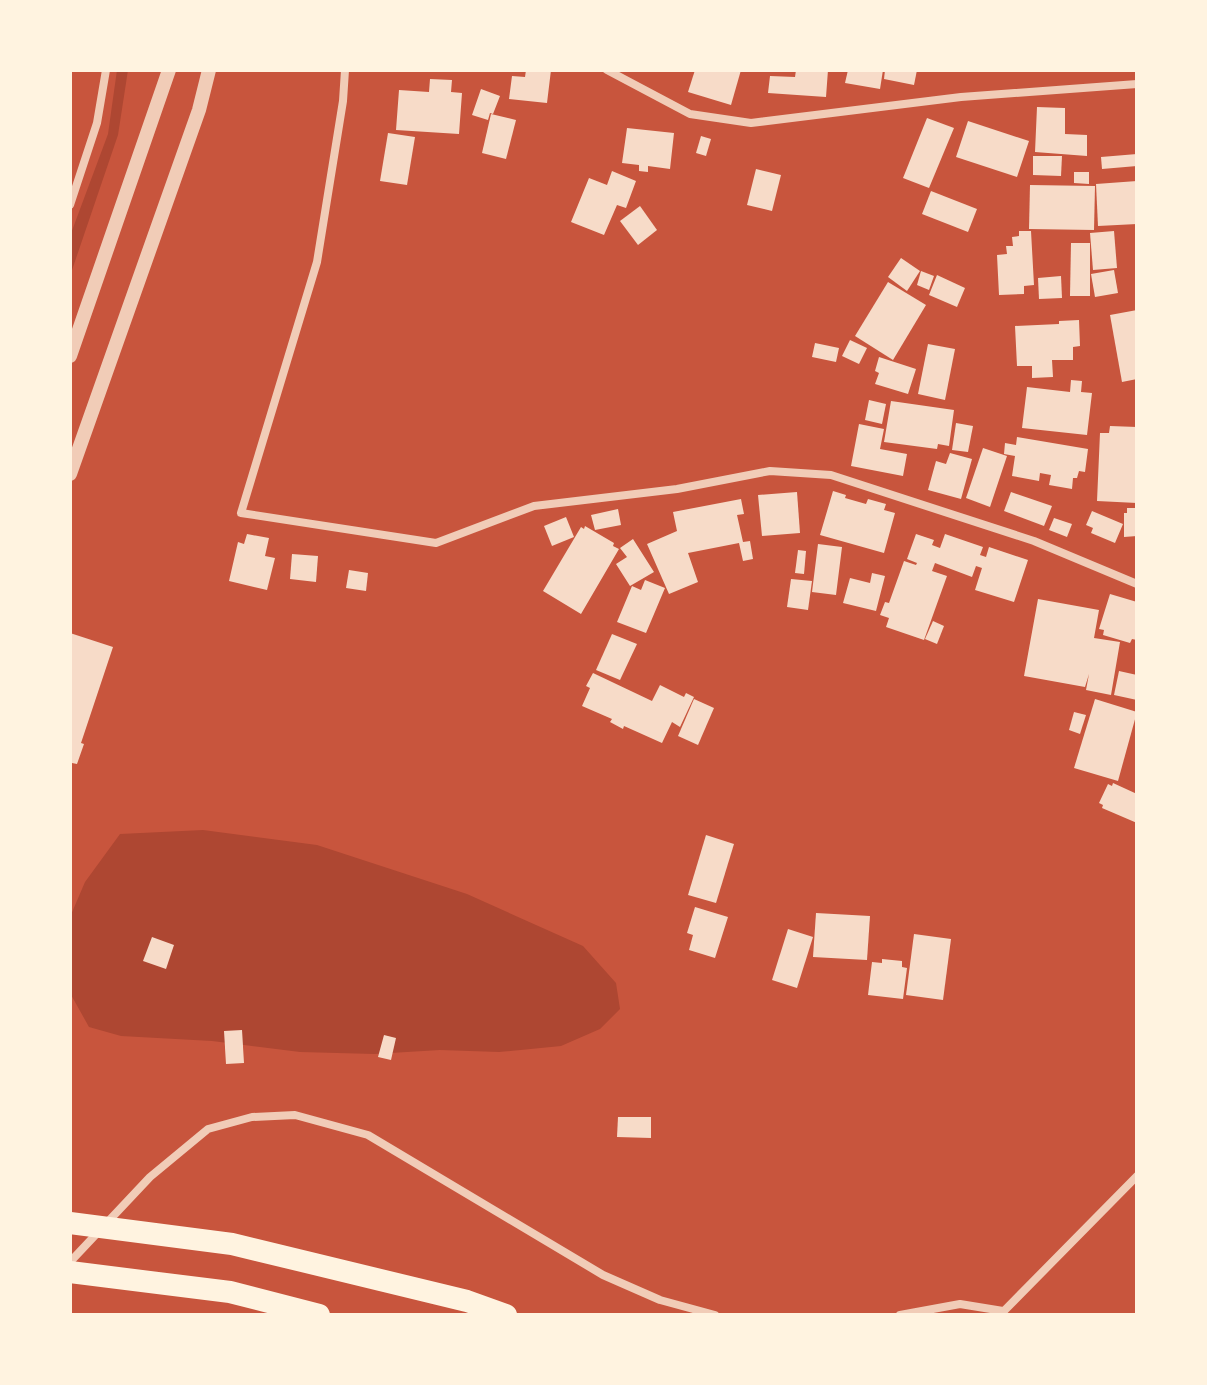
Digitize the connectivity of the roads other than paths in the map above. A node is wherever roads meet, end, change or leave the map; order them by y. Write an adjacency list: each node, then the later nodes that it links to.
1 (106, 70): 7 (street)
2 (169, 70): 8 (street)
3 (209, 70): 9 (street)
4 (345, 70): 10 (street)
5 (607, 70): 6 (street)
6 (1137, 84)
7 (70, 205)
8 (70, 356)
9 (70, 474)
10 (1137, 584)
11 (1137, 1176): 15 (street)
12 (70, 1223): 17 (highway)
13 (70, 1262): 18 (street)
14 (70, 1272): 16 (highway)
15 (1002, 1313): 19 (street)
16 (319, 1315)
17 (506, 1315)
18 (715, 1315)
19 (900, 1315)

